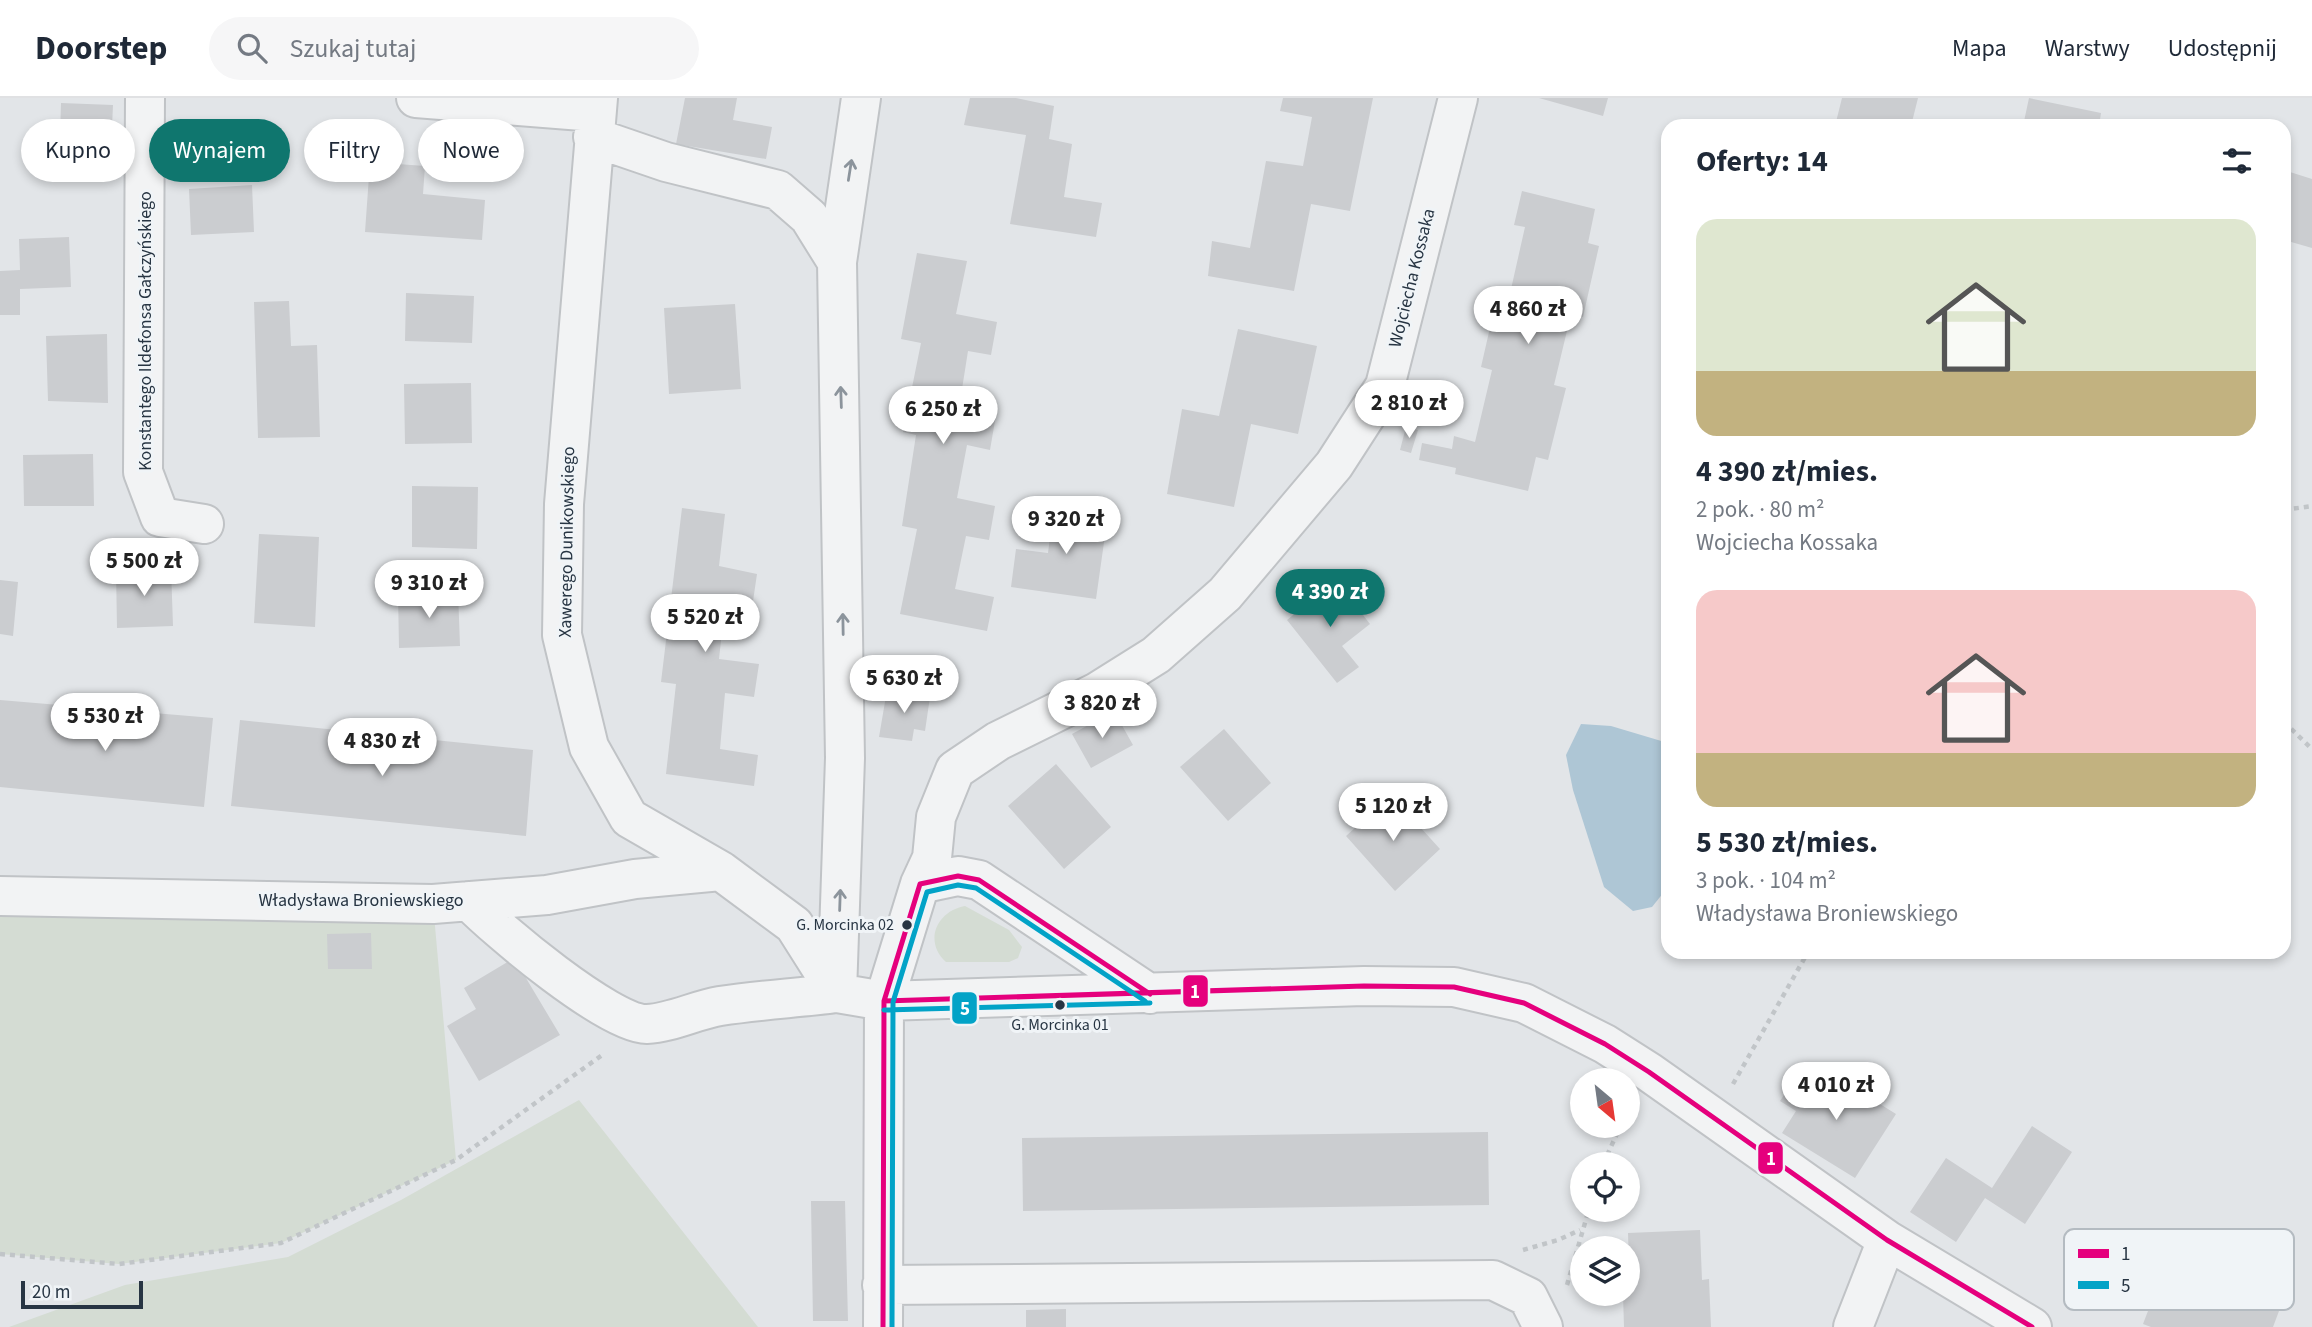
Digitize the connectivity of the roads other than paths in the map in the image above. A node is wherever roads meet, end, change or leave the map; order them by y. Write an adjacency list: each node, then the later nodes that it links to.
1 (145, 98): 7 (street, Konstantego Ildefonsa Gałczyńskiego)
2 (416, 98): 5 (street)
3 (861, 98): 6 (street, one-way to 3)
4 (1458, 98): 9 (street, Wojciecha Kossaka)
5 (595, 116): 6 (street); 8 (street, Xawerego Dunikowskiego)
6 (837, 262): 12 (street, one-way to 6)
7 (204, 524)
8 (721, 872): 11 (street, Władysława Broniewskiego); 12 (street, Xawerego Dunikowskiego)
9 (920, 884): 13 (street); 14 (street, Wojciecha Kossaka)
10 (0, 896): 11 (street, Władysława Broniewskiego)
11 (469, 901): 12 (street)
12 (837, 993): 14 (street)
13 (1150, 994): 14 (street); 15 (street)
14 (884, 1001): 16 (street, Wojciecha Kossaka)
15 (1886, 1240): 19 (street); 20 (street)
16 (883, 1285): 17 (street, Wojciecha Kossaka); 18 (street)
17 (883, 1327)
18 (1543, 1327)
19 (1853, 1327)
20 (2032, 1327)

